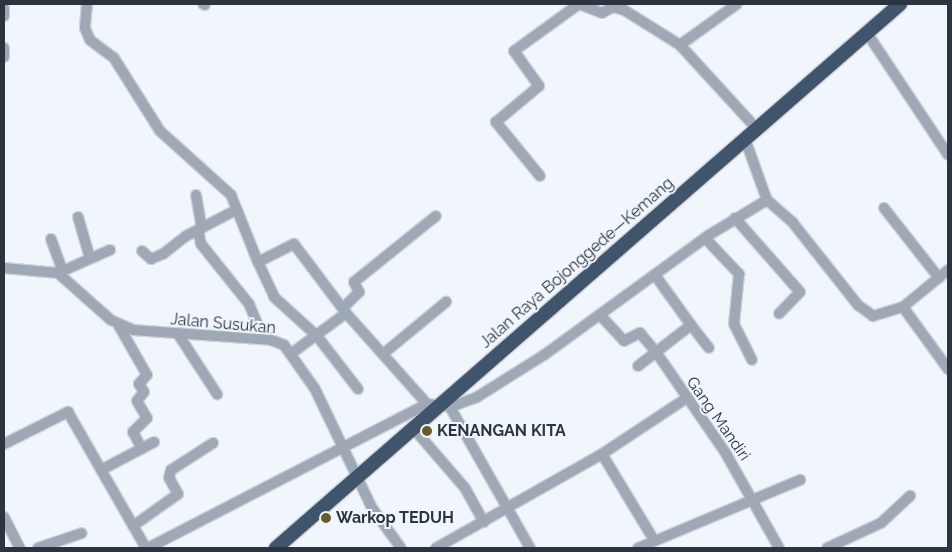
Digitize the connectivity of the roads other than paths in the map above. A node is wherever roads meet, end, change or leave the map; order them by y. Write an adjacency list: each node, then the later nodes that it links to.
1 (87, 4): 19 (street)
2 (580, 4): 5 (street); 15 (street)
3 (737, 4): 9 (street)
4 (900, 4): 8 (highway, Jalan Raya Bojonggede—Kemang)
5 (613, 6): 9 (street)
6 (4, 8): 7 (street)
7 (4, 16)
8 (867, 33): 12 (highway, Jalan Raya Bojonggede—Kemang); 14 (street)
9 (680, 45): 12 (street)
10 (4, 48): 11 (street)
11 (4, 57)
12 (757, 129): 13 (highway, Jalan Raya Bojonggede—Kemang)
13 (745, 139): 17 (street); 55 (highway, Jalan Raya Bojonggede—Kemang)
14 (948, 155)
15 (540, 176)
16 (196, 195): 23 (street)
17 (767, 200): 22 (street); 36 (street)
18 (884, 208): 34 (street)
19 (236, 210): 23 (street); 29 (street)
20 (436, 216): 37 (street)
21 (78, 217): 28 (street)
22 (735, 218): 24 (street); 38 (street)
23 (200, 229): 27 (street); 44 (street)
24 (705, 238): 33 (street); 49 (street)
25 (50, 239): 32 (street)
26 (110, 250): 28 (street)
27 (142, 251)
28 (90, 258): 32 (street)
29 (258, 262): 37 (street); 43 (street)
30 (4, 268): 32 (street)
31 (948, 270): 34 (street)
32 (60, 271): 41 (street)
33 (655, 275): 39 (street); 40 (street)
34 (939, 278): 36 (street)
35 (446, 302): 48 (street)
36 (903, 307): 51 (street)
37 (345, 310): 43 (street); 48 (street)
38 (779, 314)
39 (600, 315): 46 (street, Gang Mandiri); 55 (street)
40 (691, 325): 45 (street); 46 (street)
41 (119, 326): 42 (street, Jalan Susukan); 61 (street)
42 (178, 334): 44 (street, Jalan Susukan); 53 (street)
43 (317, 336): 47 (street); 52 (street)
44 (271, 340): 47 (street, Jalan Susukan)
45 (709, 348)
46 (656, 352): 50 (street); 54 (street, Gang Mandiri)
47 (292, 353): 60 (street, Jalan Susukan)
48 (383, 354): 55 (street)
49 (752, 360)
50 (638, 366)
51 (948, 369)
52 (358, 389)
53 (217, 394)
54 (685, 399): 62 (street); 67 (street, Gang Mandiri)
55 (439, 405): 56 (highway, Jalan Raya Bojonggede—Kemang); 60 (street); 68 (street)
56 (414, 428): 64 (highway, Jalan Raya Bojonggede—Kemang); 70 (street)
57 (154, 442): 61 (street)
58 (4, 444): 63 (street)
59 (213, 444): 71 (street)
60 (344, 445): 64 (street, Jalan Susukan); 76 (street)
61 (142, 449): 63 (street)
62 (602, 454): 68 (street); 73 (street)
63 (102, 470): 71 (street)
64 (359, 477): 77 (highway, Jalan Raya Bojonggede—Kemang); 78 (street, Jalan Susukan)
65 (800, 480): 67 (street)
66 (910, 496): 83 (street)
67 (755, 502): 73 (street); 82 (street, Gang Mandiri)
68 (510, 508): 70 (street); 80 (street)
69 (4, 517): 74 (street)
70 (484, 522): 79 (street)
71 (133, 526): 76 (street)
72 (82, 533): 75 (street)
73 (654, 540): 81 (street)
74 (20, 548)
75 (38, 548)
76 (147, 548)
77 (276, 548)
78 (399, 548)
79 (436, 548)
80 (530, 548)
81 (638, 548)
82 (779, 548)
83 (827, 548)

